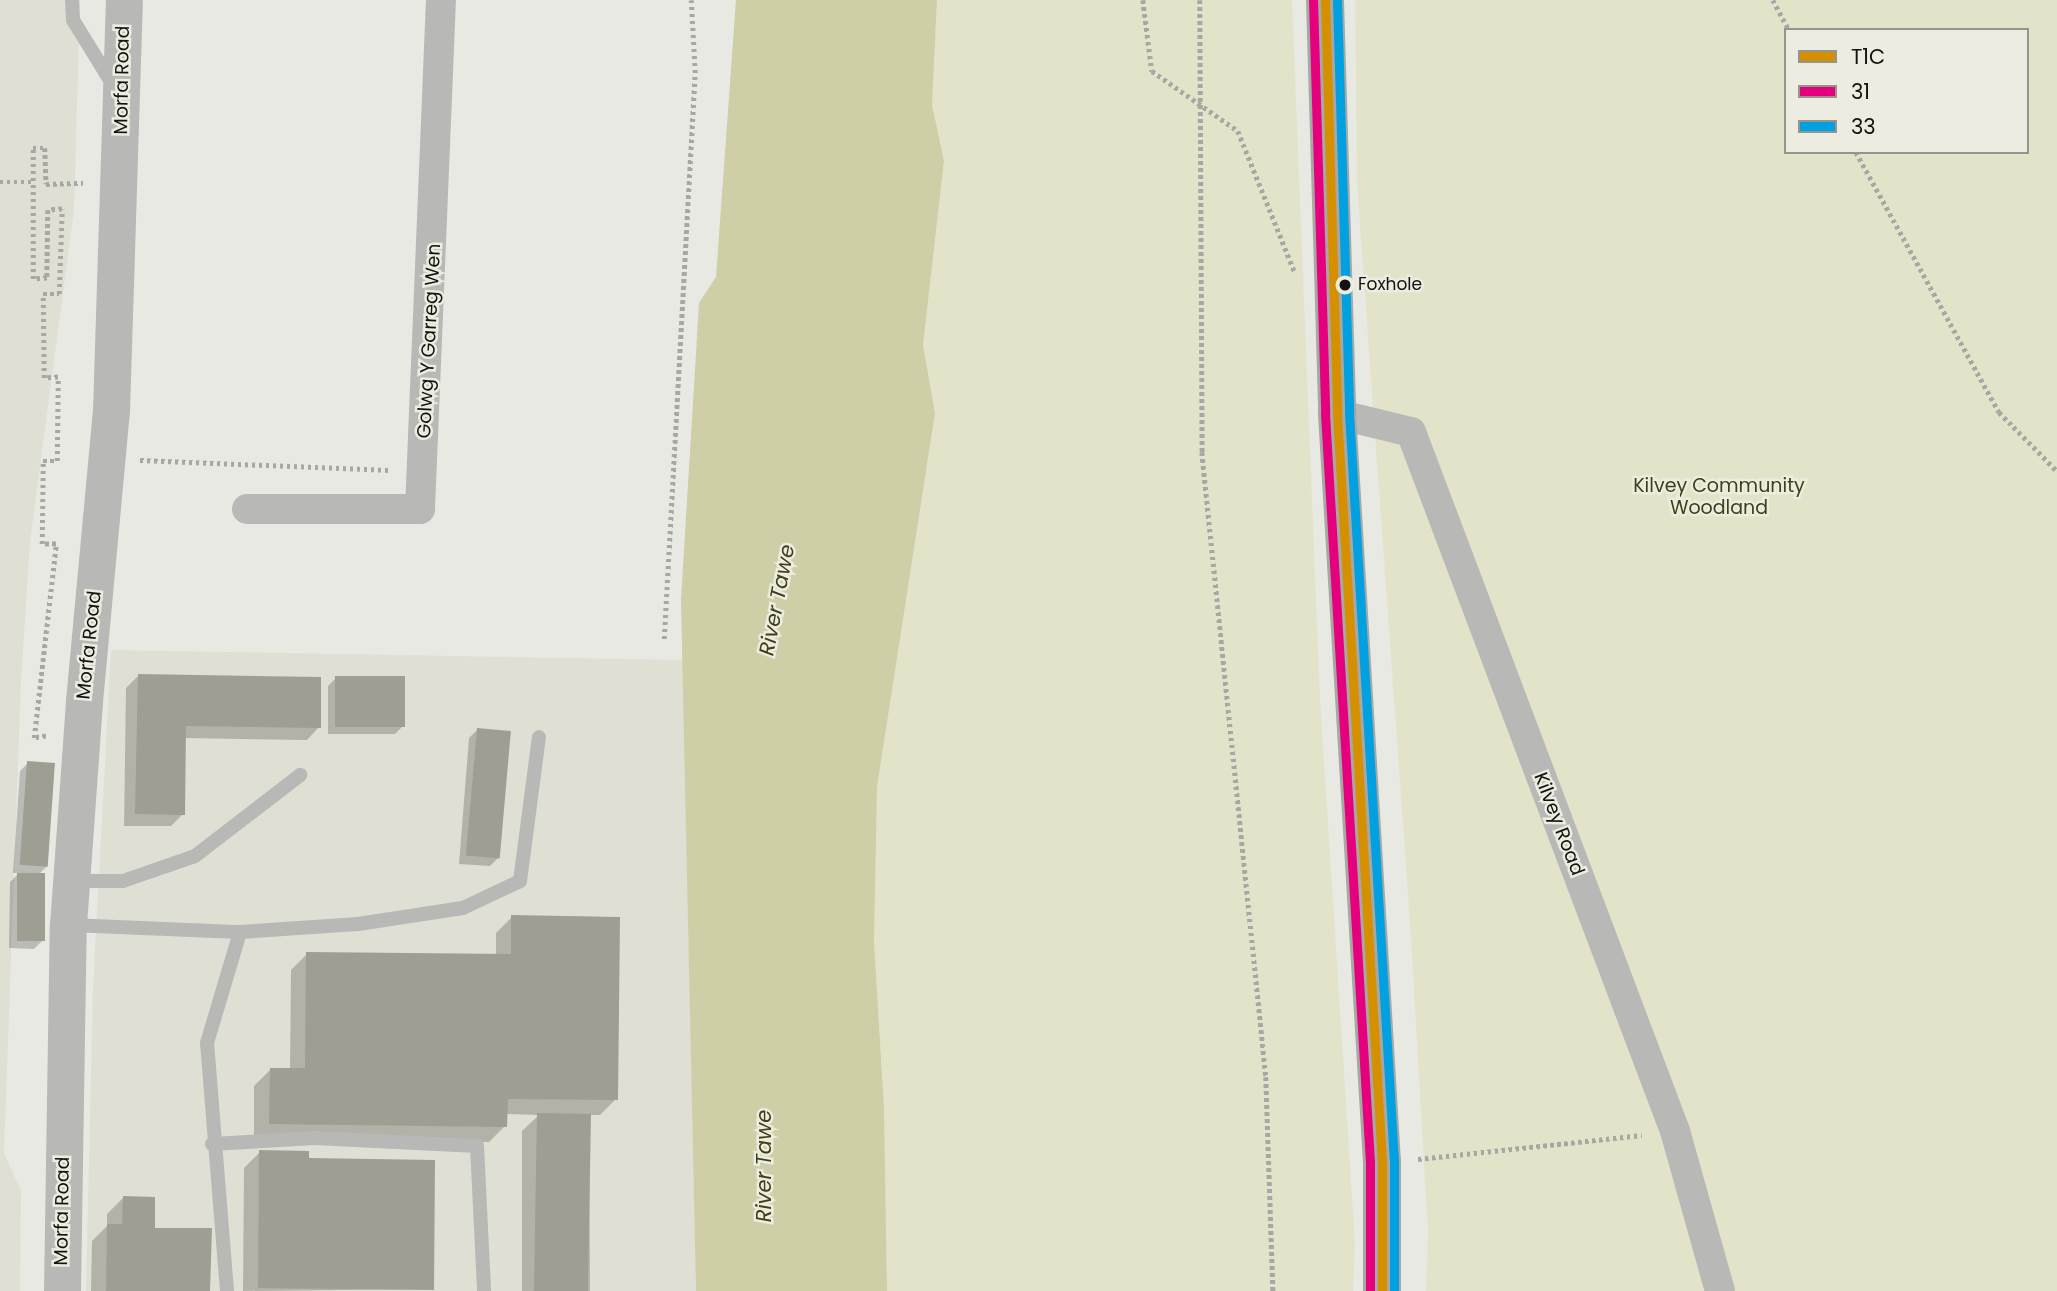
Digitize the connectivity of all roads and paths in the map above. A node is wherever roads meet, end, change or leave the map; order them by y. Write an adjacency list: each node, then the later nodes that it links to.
1 (72, 0): 10 (lane)
2 (124, 0): 10 (street, Morfa Road)
3 (442, 0): 18 (street, Golwg Y Garreg Wen)
4 (691, 0): 21 (path)
5 (1143, 0): 15 (path, bridge)
6 (1200, 0): 34 (path)
7 (1325, 0): 16 (main road)
8 (1773, 0): 9 (path)
9 (1788, 28)
10 (121, 98): 14 (street, Morfa Road)
11 (1857, 154): 19 (path)
12 (0, 182): 13 (path)
13 (33, 182): 14 (path); 22 (path)
14 (119, 182): 17 (street, Morfa Road)
15 (1298, 282)
16 (1337, 414): 28 (street, Kilvey Road); 30 (main road)
17 (107, 459): 18 (path); 25 (street, Morfa Road)
18 (423, 471): 20 (street, Golwg Y Garreg Wen)
19 (2057, 471)
20 (247, 509)
21 (664, 639)
22 (47, 725)
23 (539, 737): 27 (lane)
24 (300, 775): 25 (lane)
25 (73, 881): 26 (street, Morfa Road)
26 (68, 925): 27 (lane); 31 (street, Morfa Road)
27 (240, 932): 29 (lane)
28 (1675, 1131): 30 (path); 36 (street, Kilvey Road)
29 (212, 1144): 32 (lane); 33 (lane)
30 (1382, 1162): 35 (main road)
31 (62, 1291)
32 (227, 1291)
33 (484, 1291)
34 (1272, 1291)
35 (1382, 1291)
36 (1720, 1291)

